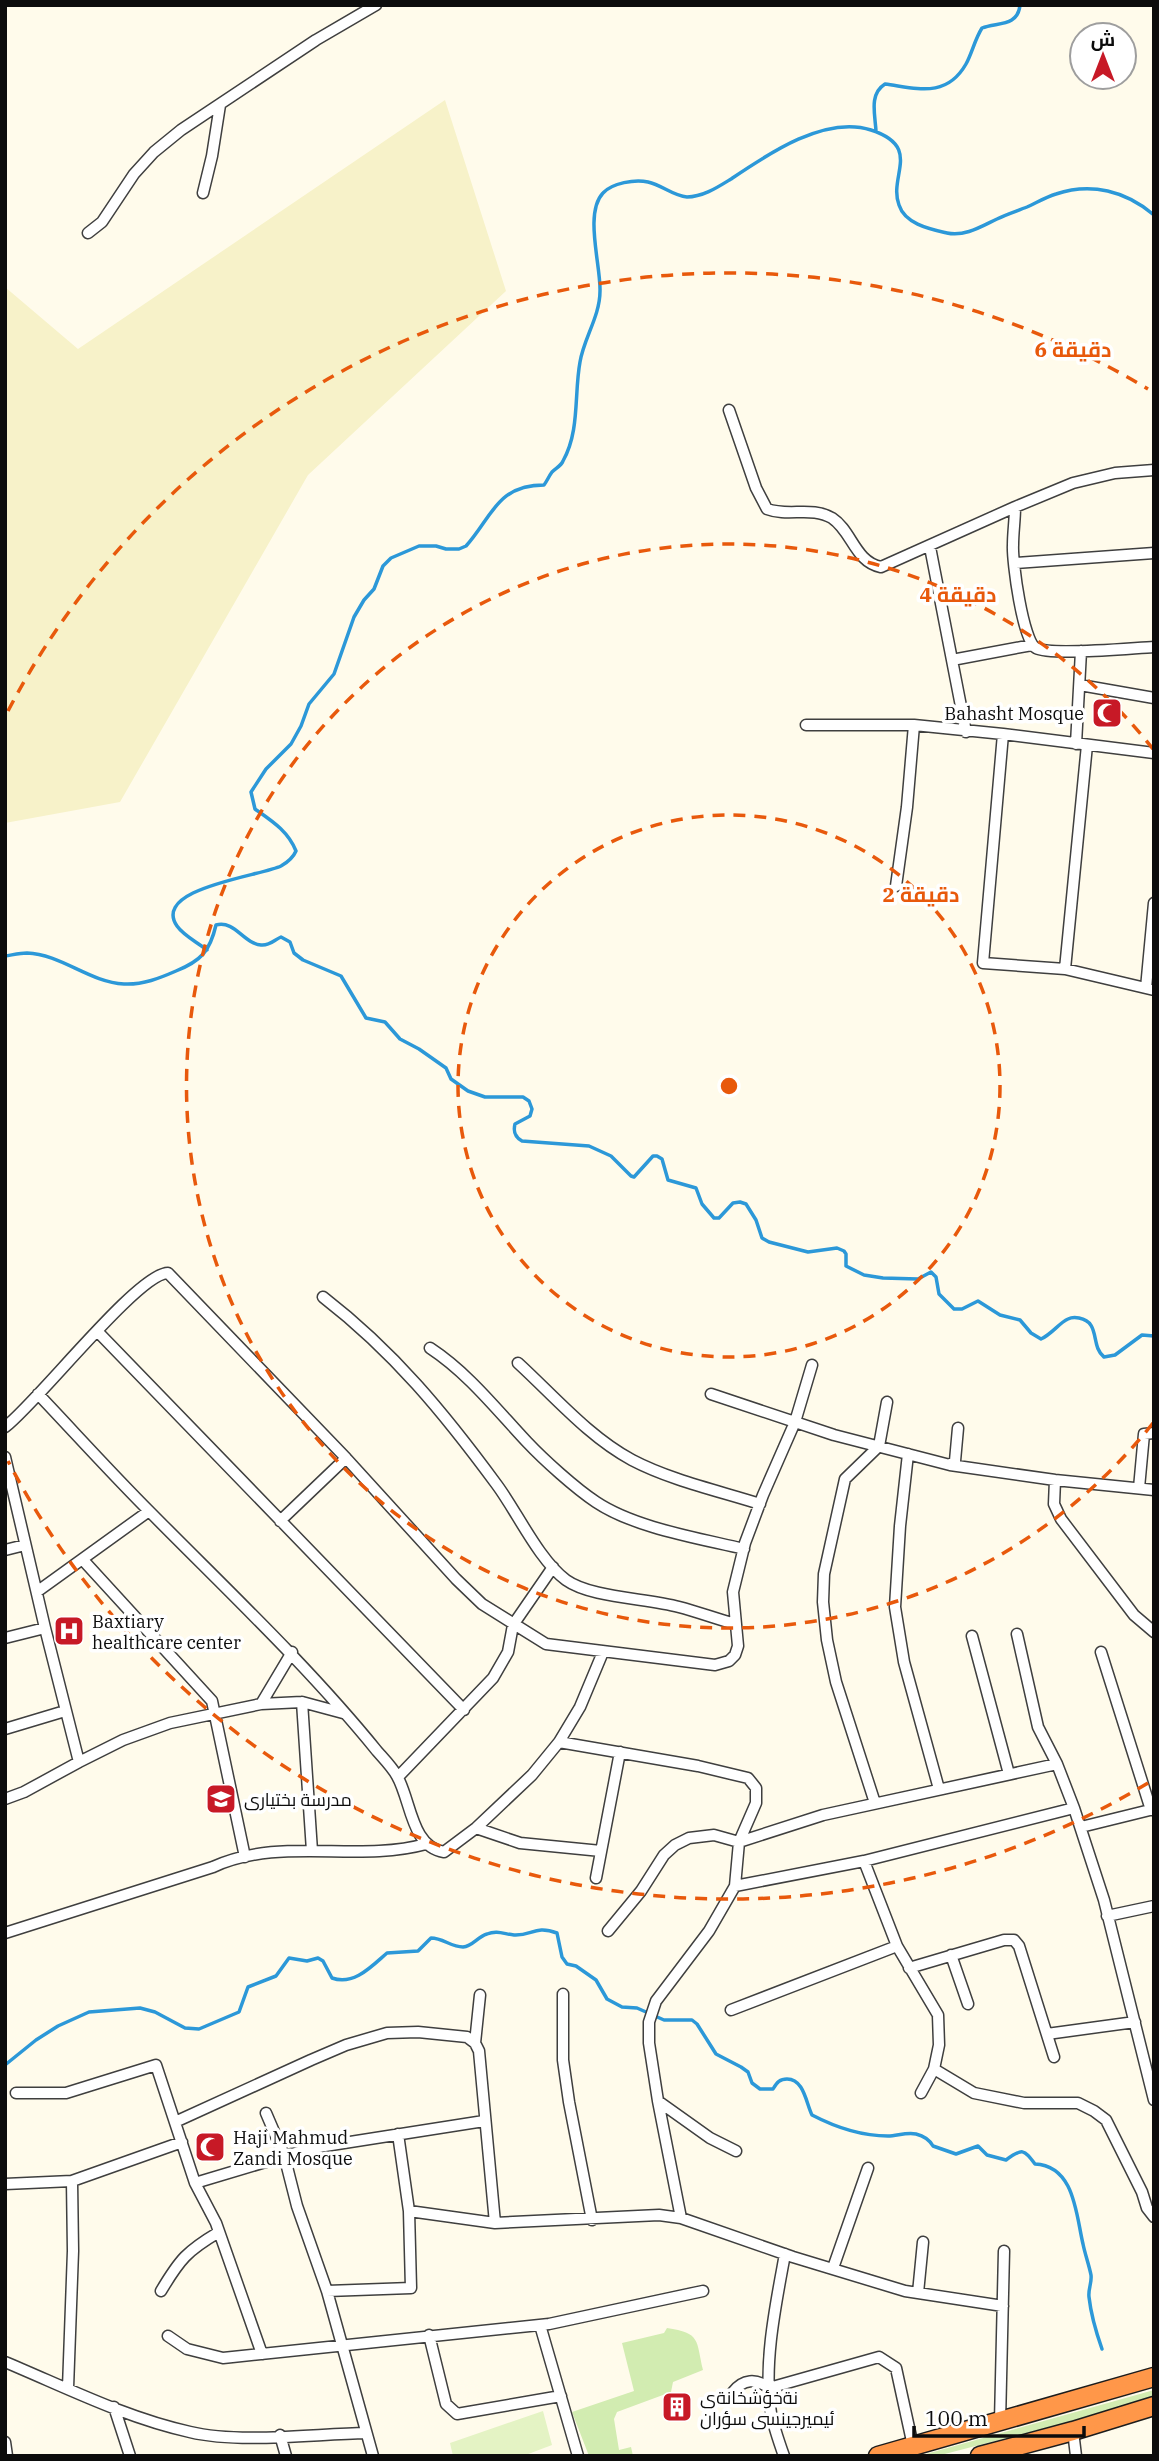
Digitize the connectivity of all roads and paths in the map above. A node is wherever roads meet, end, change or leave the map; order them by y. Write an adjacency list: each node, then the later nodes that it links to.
1 (376, 5): 2 (street)
2 (220, 106): 3 (street); 4 (street)
3 (203, 193)
4 (88, 233)
5 (729, 410): 8 (street)
6 (1154, 470): 7 (street)
7 (1015, 507): 8 (street); 10 (street)
8 (930, 547): 14 (street)
9 (1154, 553): 10 (street)
10 (1015, 563): 11 (street)
11 (1032, 645): 13 (street); 14 (street)
12 (1154, 647): 13 (street)
13 (1082, 650): 15 (street)
14 (952, 660): 19 (street)
15 (1080, 685): 16 (street); 21 (street)
16 (1154, 698)
17 (806, 726): 18 (street)
18 (914, 726): 19 (street); 23 (street)
19 (966, 732): 20 (street)
20 (1003, 734): 21 (street); 25 (street)
21 (1081, 745): 22 (street); 25 (street)
22 (1154, 753)
23 (896, 886)
24 (1154, 903): 26 (street)
25 (1065, 969): 26 (street)
26 (1150, 989)
27 (323, 1297): 54 (street)
28 (97, 1331): 32 (street); 41 (street); 49 (street)
29 (430, 1348): 52 (street)
30 (517, 1363): 47 (street)
31 (812, 1365): 35 (street)
32 (38, 1394): 36 (street); 48 (street)
33 (711, 1394): 35 (street)
34 (887, 1402): 39 (street)
35 (795, 1422): 39 (street); 47 (street)
36 (5, 1427)
37 (958, 1428): 43 (street)
38 (1154, 1433): 45 (street)
39 (879, 1447): 40 (street); 81 (street)
40 (908, 1454): 43 (street); 79 (street)
41 (346, 1458): 49 (street); 56 (street)
42 (6, 1460): 50 (street)
43 (950, 1465): 44 (street)
44 (1055, 1480): 45 (street); 59 (street)
45 (1139, 1488): 46 (street)
46 (1154, 1490)
47 (760, 1504): 52 (street)
48 (149, 1511): 53 (street); 65 (street)
49 (280, 1521): 68 (street)
50 (25, 1545): 51 (street); 55 (street)
51 (5, 1549)
52 (744, 1549): 57 (street)
53 (83, 1560): 55 (street); 70 (street)
54 (553, 1567): 56 (street); 57 (street)
55 (38, 1591): 58 (street)
56 (513, 1625): 63 (street); 68 (street)
57 (735, 1625): 63 (street)
58 (45, 1628): 62 (street); 69 (street)
59 (1154, 1632)
60 (1017, 1634): 76 (street)
61 (972, 1636): 77 (street)
62 (5, 1638)
63 (603, 1652): 73 (street)
64 (1101, 1652): 83 (street)
65 (292, 1653): 67 (street); 71 (street)
66 (302, 1702): 67 (street); 71 (street); 88 (street)
67 (261, 1704): 70 (street)
68 (464, 1710): 78 (street)
69 (65, 1711): 72 (street); 75 (street)
70 (215, 1713): 75 (street); 90 (street)
71 (344, 1713): 78 (street)
72 (5, 1729)
73 (559, 1742): 74 (street); 84 (street)
74 (620, 1752): 86 (street); 89 (street)
75 (79, 1762): 80 (street)
76 (1057, 1764): 77 (street); 82 (street)
77 (1009, 1774): 79 (street)
78 (398, 1777): 87 (street)
79 (939, 1788): 81 (street)
80 (5, 1799)
81 (875, 1803): 86 (street)
82 (1074, 1808): 85 (street); 91 (street)
83 (1152, 1809): 85 (street)
84 (476, 1828): 87 (street); 89 (street)
85 (1081, 1828): 95 (street)
86 (739, 1842): 93 (street); 96 (street)
87 (426, 1844): 88 (street)
88 (312, 1851): 90 (street)
89 (601, 1851): 92 (street)
90 (245, 1857): 97 (street)
91 (864, 1861): 93 (street); 98 (street)
92 (596, 1878)
93 (735, 1886): 113 (street)
94 (1154, 1906): 95 (street)
95 (1107, 1916): 105 (street)
96 (608, 1931)
97 (5, 1933)
98 (897, 1946): 100 (street); 104 (street)
99 (951, 1955): 100 (street); 103 (street); 106 (street)
100 (909, 1968): 109 (street)
101 (564, 1994): 129 (street)
102 (480, 1995): 107 (street)
103 (968, 2004)
104 (731, 2010)
105 (1135, 2022): 106 (street); 110 (street)
106 (1047, 2034): 108 (street)
107 (475, 2043): 116 (street); 117 (street)
108 (1054, 2057)
109 (934, 2069): 112 (street); 127 (street)
110 (1151, 2075): 114 (street)
111 (16, 2093): 117 (street)
112 (921, 2093)
113 (658, 2101): 120 (street); 128 (street)
114 (1154, 2101)
115 (266, 2113): 121 (street)
116 (484, 2121): 118 (street); 130 (street)
117 (176, 2122): 119 (street)
118 (398, 2134): 121 (street); 126 (street)
119 (182, 2142): 123 (street); 124 (street)
120 (736, 2151)
121 (284, 2155): 124 (street); 137 (street)
122 (868, 2168): 135 (street)
123 (72, 2181): 125 (street); 148 (street)
124 (195, 2183): 131 (street)
125 (5, 2184)
126 (408, 2211): 130 (street); 137 (street)
127 (1154, 2217)
128 (681, 2218): 129 (street); 134 (street)
129 (592, 2220): 130 (street)
130 (495, 2223)
131 (219, 2232): 136 (street); 145 (street)
132 (923, 2242): 139 (street)
133 (1004, 2252): 140 (street)
134 (785, 2255): 135 (street); 149 (street)
135 (833, 2268): 139 (street)
136 (161, 2291)
137 (327, 2291): 144 (street)
138 (703, 2291): 141 (street)
139 (918, 2293): 140 (street)
140 (1003, 2306): 154 (street)
141 (540, 2325): 142 (street); 151 (street)
142 (429, 2335): 144 (street); 151 (street)
143 (168, 2336): 145 (street)
144 (342, 2346): 145 (street); 156 (street)
145 (262, 2354)
146 (5, 2362): 148 (street)
147 (1154, 2377): 154 (highway)
148 (68, 2388): 153 (street)
149 (769, 2388): 150 (street); 159 (street); 166 (street)
150 (733, 2392)
151 (561, 2396): 165 (street)
152 (1154, 2406): 155 (highway)
153 (114, 2407): 157 (street); 162 (street)
154 (1000, 2421): 159 (highway)
155 (1073, 2431): 160 (highway); 169 (street)
156 (366, 2433): 157 (street); 164 (street)
157 (280, 2435): 163 (street)
158 (5, 2442): 161 (street)
159 (905, 2450): 167 (highway)
160 (1016, 2451): 168 (highway)
161 (8, 2456)
162 (130, 2456)
163 (286, 2456)
164 (373, 2456)
165 (578, 2456)
166 (784, 2456)
167 (878, 2456)
168 (980, 2456)
169 (1076, 2456)

